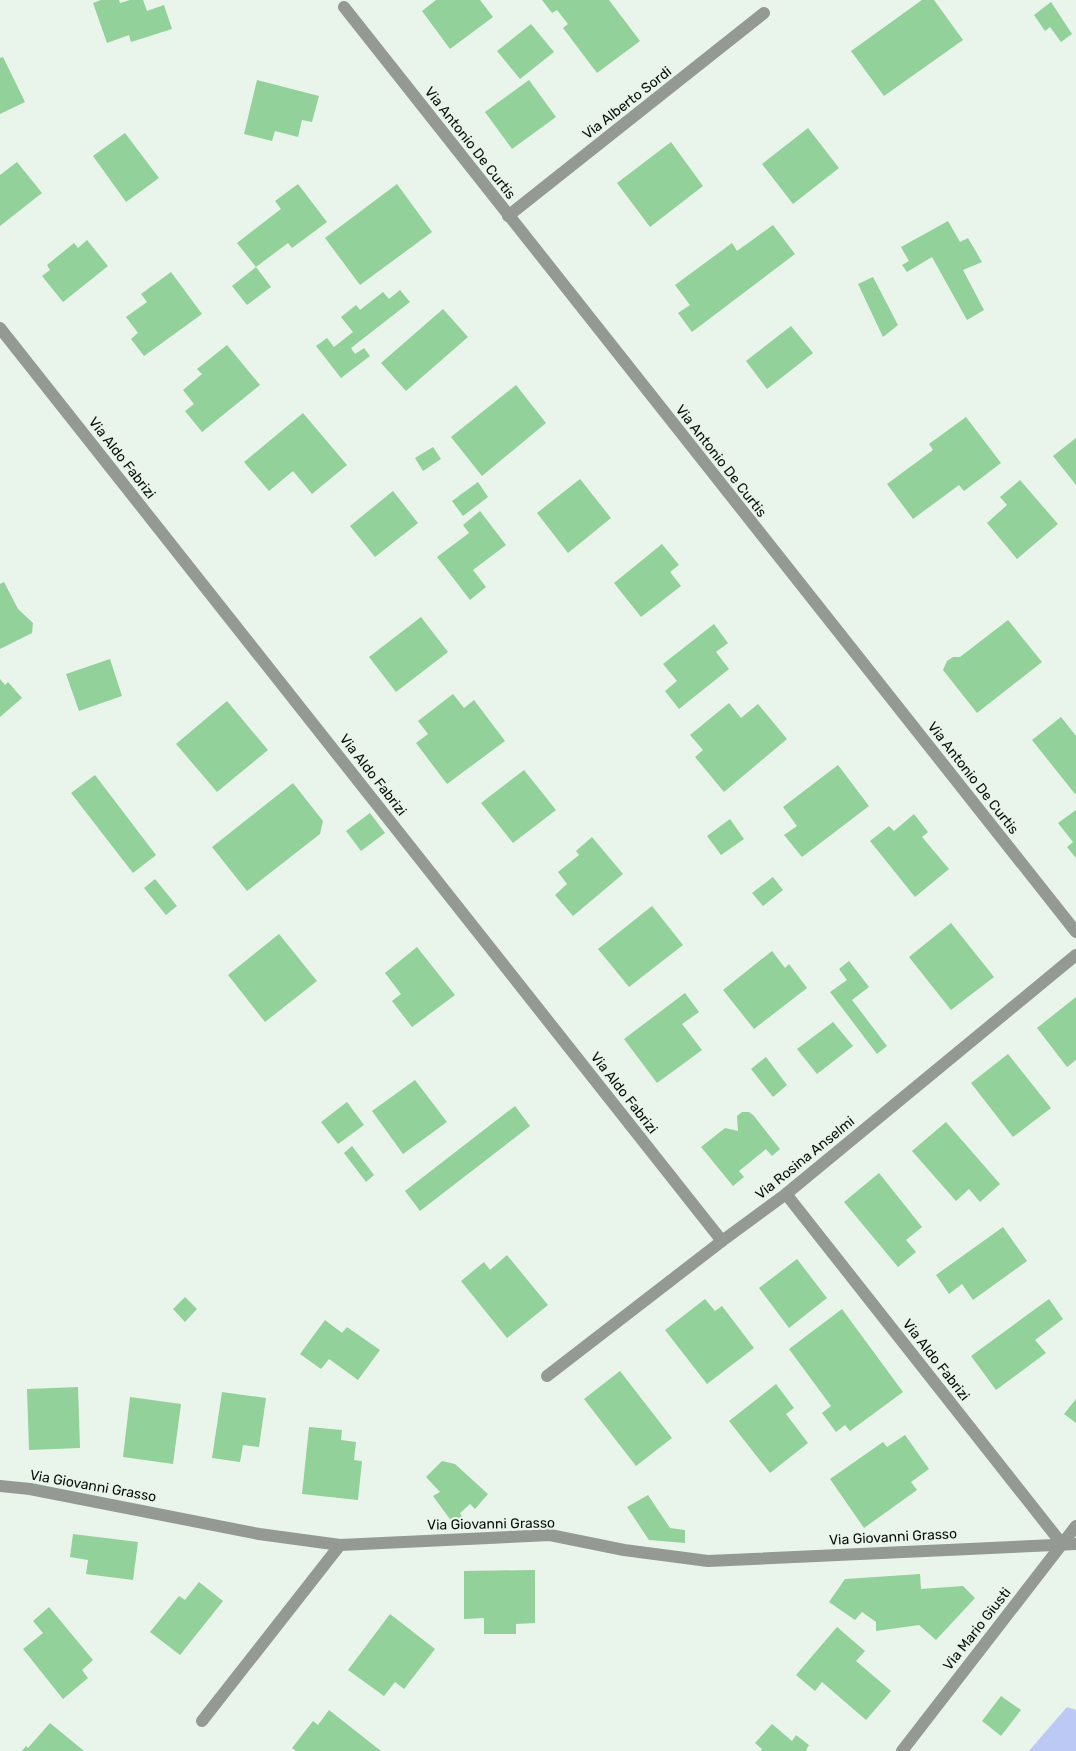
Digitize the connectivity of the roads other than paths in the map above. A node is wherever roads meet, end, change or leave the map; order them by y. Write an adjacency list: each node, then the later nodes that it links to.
1 (344, 7): 3 (street, Via Antonio De Curtis)
2 (764, 13): 3 (street, Via Alberto Sordi)
3 (508, 216): 5 (street, Via Antonio De Curtis)
4 (0, 328): 8 (street, Via Aldo Fabrizi)
5 (1076, 932)
6 (1076, 955): 7 (street, Via Rosina Anselmi)
7 (786, 1194): 8 (street, Via Rosina Anselmi); 12 (street, Via Aldo Fabrizi)
8 (722, 1241): 9 (street, Via Rosina Anselmi)
9 (547, 1376)
10 (0, 1486): 14 (street, Via Giovanni Grasso)
11 (1076, 1526): 12 (street, Via Mario Giusti)
12 (1062, 1544): 13 (street, Via Giovanni Grasso); 14 (street, Via Giovanni Grasso); 16 (street, Via Mario Giusti)
13 (1076, 1544)
14 (340, 1545): 15 (street)
15 (202, 1721)
16 (902, 1751)

